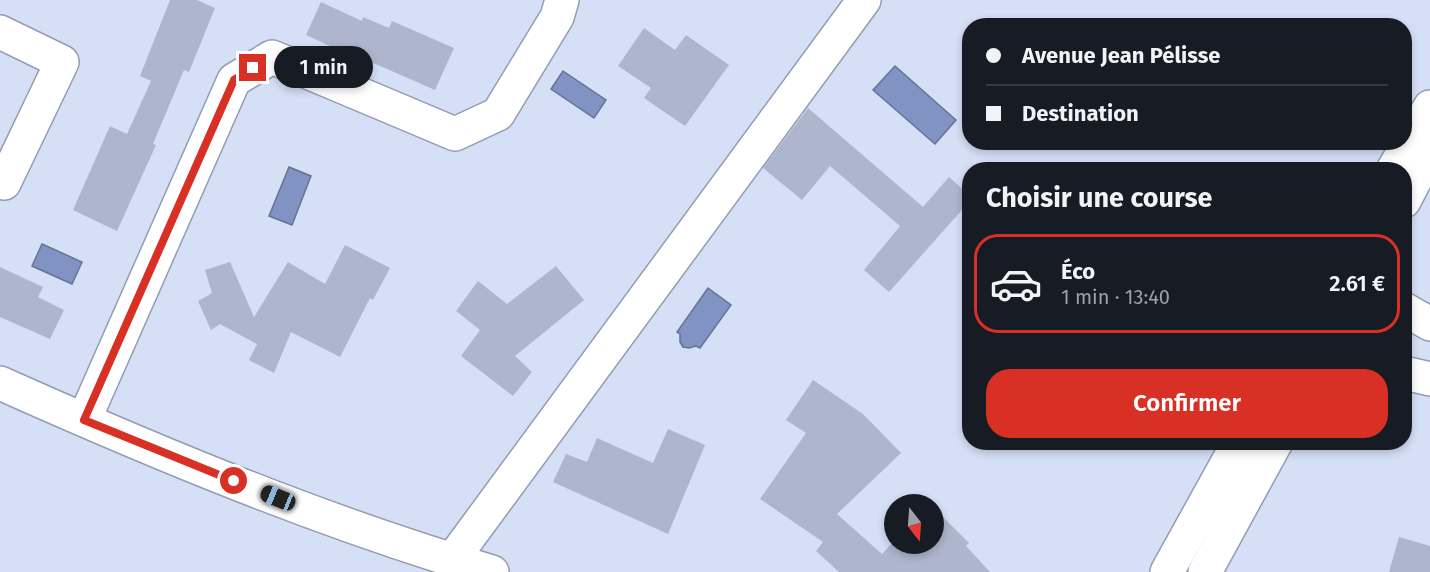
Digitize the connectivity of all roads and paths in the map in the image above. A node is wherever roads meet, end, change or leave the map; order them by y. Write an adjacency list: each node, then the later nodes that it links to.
1 (562, 0): 14 (street)
2 (864, 0): 17 (street)
3 (0, 32): 7 (street)
4 (1430, 107): 5 (street)
5 (1412, 138)
6 (1430, 151): 8 (street)
7 (4, 183)
8 (1412, 186)
9 (1412, 314): 10 (street)
10 (1430, 324)
11 (1412, 375): 12 (street)
12 (1430, 379)
13 (0, 383): 14 (street)
14 (84, 420): 17 (street)
15 (1235, 450): 19 (street)
16 (1272, 450): 20 (street)
17 (452, 560): 18 (street)
18 (492, 572)
19 (1167, 572)
20 (1205, 572)

